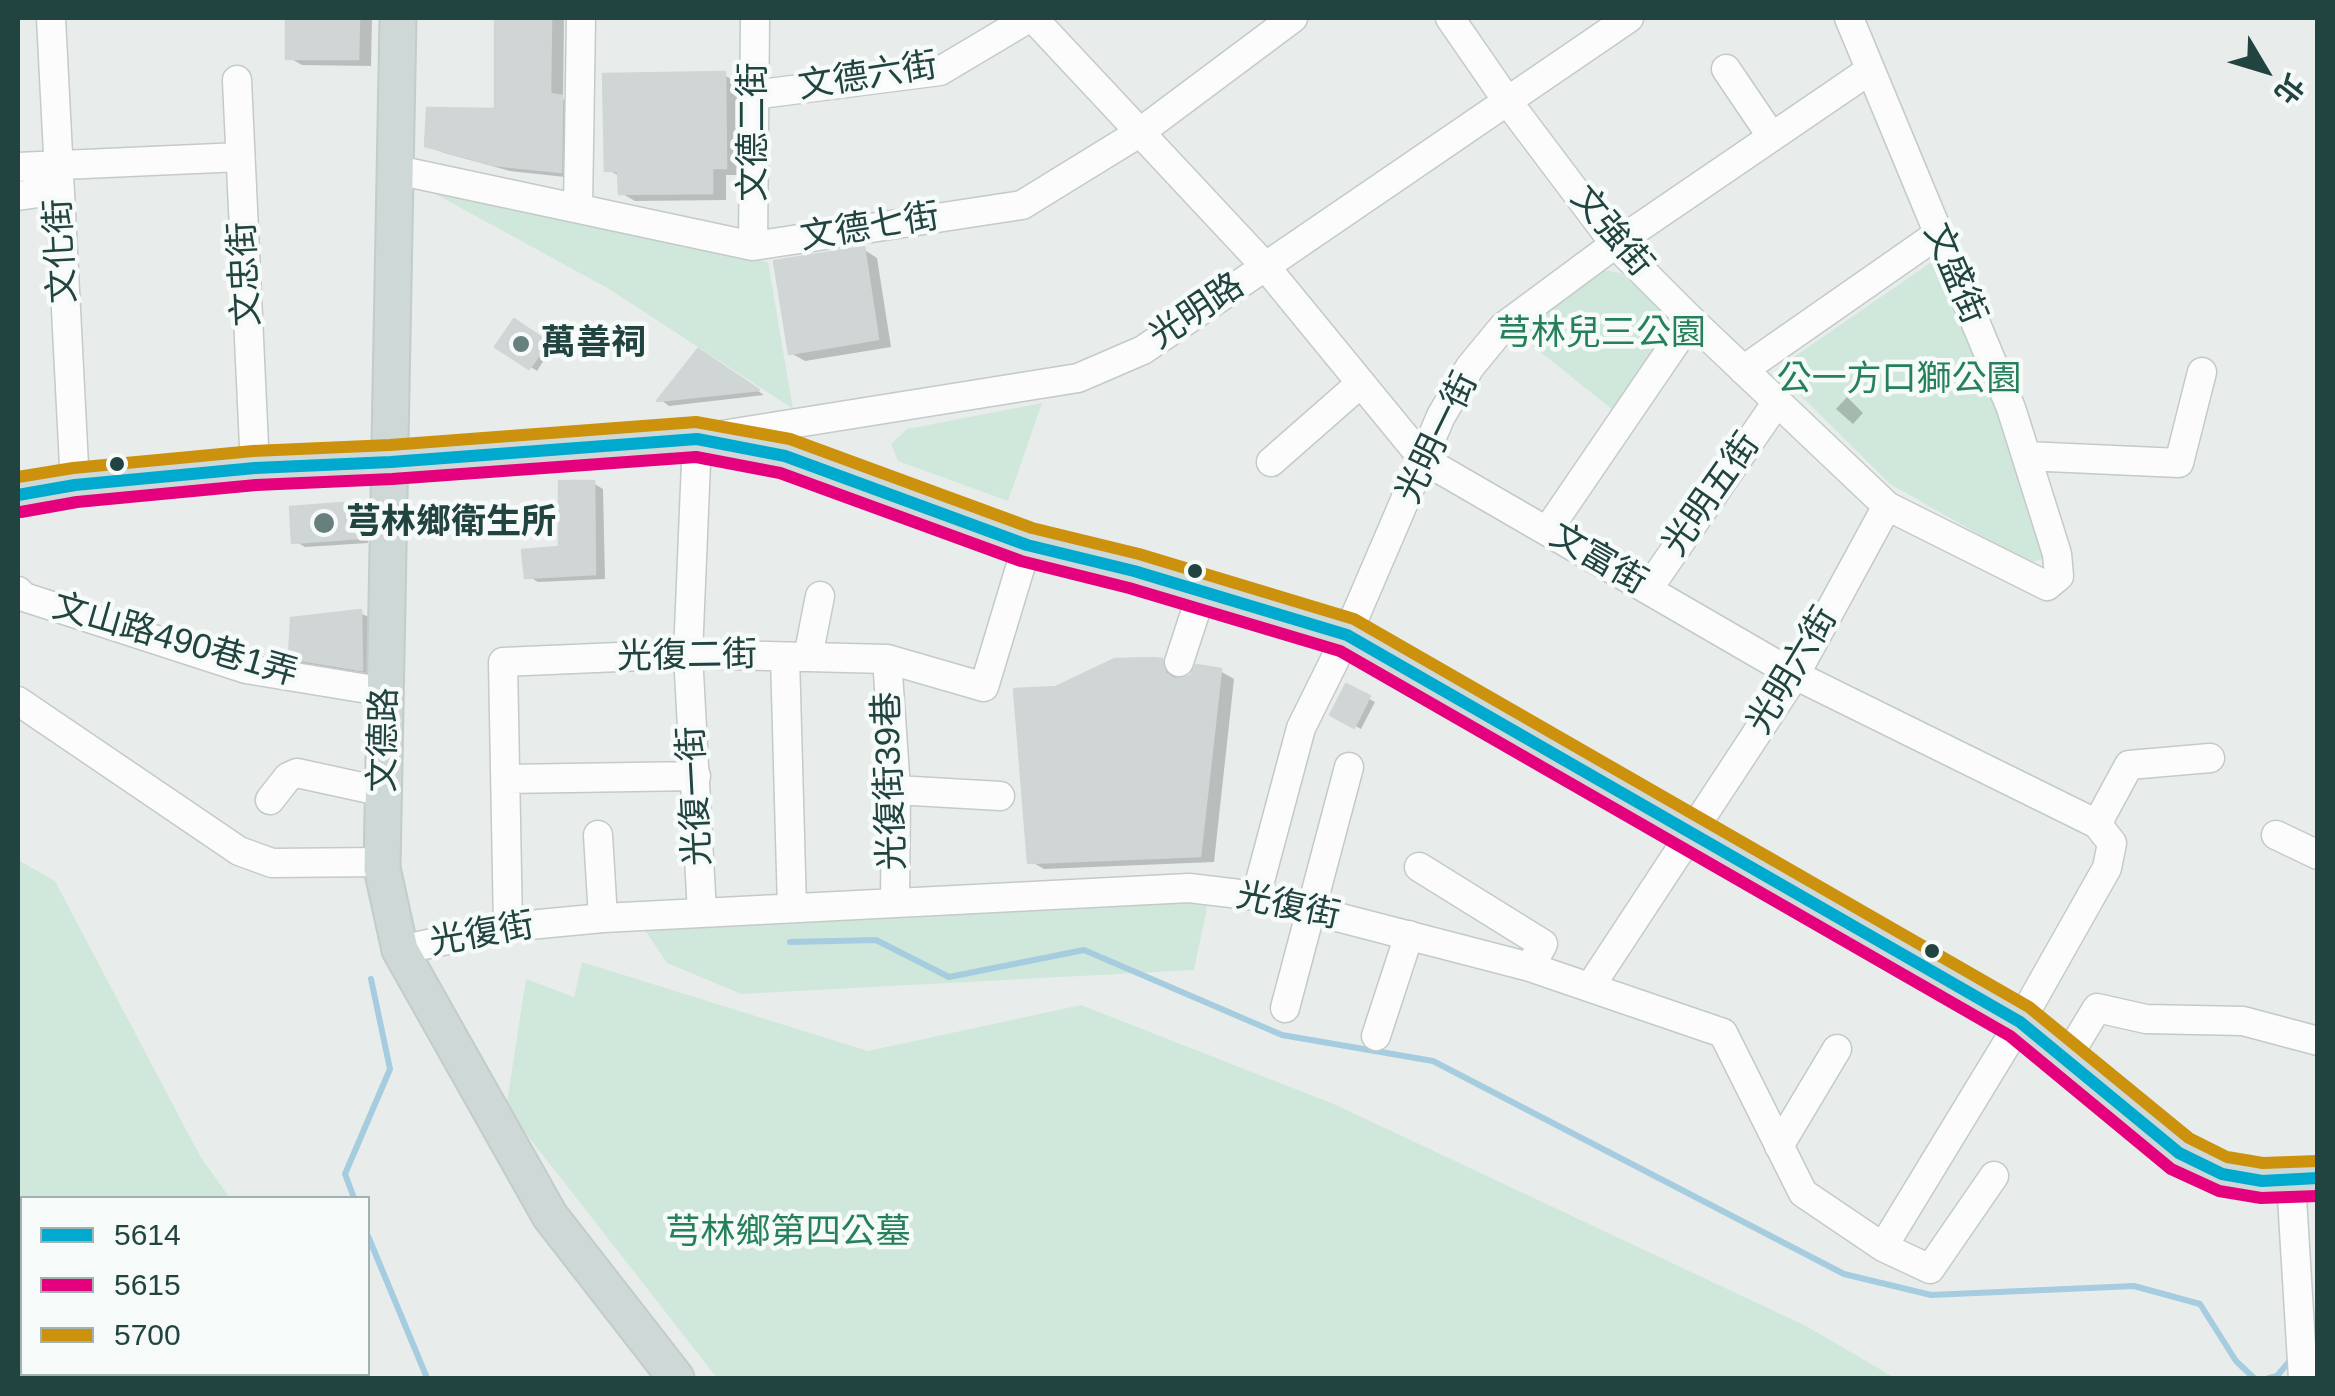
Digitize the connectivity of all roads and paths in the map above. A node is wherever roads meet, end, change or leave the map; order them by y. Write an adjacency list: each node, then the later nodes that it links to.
1 (51, 18): 20 (street, 文化街)
2 (398, 18): 19 (main road, 文德路)
3 (581, 18): 22 (street)
4 (754, 18): 13 (street, 文德二街)
5 (1031, 18): 13 (street, 文德六街); 15 (street, 文富街)
6 (1293, 18): 15 (street, 文德七街)
7 (1450, 18): 14 (street, 文強街)
8 (1629, 18): 14 (street, 光明路)
9 (1849, 18): 11 (street, 文盛街)
10 (1726, 69): 16 (street)
11 (1870, 70): 16 (street, 光明一街); 23 (street, 文盛街)
12 (237, 80): 17 (street, 文忠街)
13 (754, 95): 25 (street, 文德二街)
14 (1508, 102): 24 (street, 文強街); 26 (street, 光明路)
15 (1139, 132): 25 (street, 文德七街); 26 (street, 文富街)
16 (1772, 136): 24 (street, 光明一街)
17 (240, 158): 20 (street); 37 (street, 文忠街)
18 (18, 167): 20 (street)
19 (397, 170): 22 (street, 文德七街); 35 (main road, 文德路)
20 (58, 177): 21 (street); 38 (street, 文化街)
21 (18, 196)
22 (578, 207): 25 (street, 文德七街)
23 (1938, 234): 28 (street); 33 (street, 文盛街)
24 (1615, 244): 27 (street, 文強街); 34 (street, 光明一街)
25 (753, 246)
26 (1265, 266): 30 (street, 文富街); 32 (street, 光明路)
27 (1691, 320): 28 (street, 文強街); 41 (street)
28 (1742, 370): 31 (street, 文強街)
29 (2202, 372): 33 (street)
30 (1360, 383): 34 (street, 文富街); 36 (street)
31 (1777, 402): 40 (street, 文強街); 44 (street, 光明五街)
32 (696, 439): 35 (main road); 42 (main road); 49 (street, 光復一街)
33 (2026, 456): 43 (street, 文盛街)
34 (1424, 460): 41 (street, 文富街); 48 (street, 光明一街)
35 (391, 462): 37 (main road); 54 (main road, 文德路)
36 (1271, 462)
37 (255, 468): 38 (main road)
38 (75, 485): 39 (main road)
39 (18, 494)
40 (1887, 506): 43 (street, 文強街); 53 (street, 光明六街)
41 (1547, 531): 44 (street, 文富街)
42 (1027, 545): 45 (main road); 51 (street, 光復二街)
43 (2047, 586)
44 (1648, 589): 53 (street, 文富街)
45 (1202, 592): 48 (main road); 52 (street)
46 (820, 596): 50 (street)
47 (20, 602): 54 (street, 文山路490巷1弄)
48 (1347, 636): 65 (main road); 71 (street, 光明一街)
49 (688, 654): 50 (street, 光復二街); 58 (street, 光復一街); 59 (street, 光復二街)
50 (796, 657): 51 (street, 光復二街); 73 (street)
51 (887, 660): 60 (street, 光復街39巷)
52 (1180, 662)
53 (1796, 675): 64 (street, 文富街); 65 (street, 光明六街)
54 (386, 692): 61 (main road, 文德路)
55 (18, 701): 69 (street)
56 (2210, 758): 64 (street)
57 (1349, 767): 74 (street)
58 (696, 776): 59 (street); 75 (street, 光復一街)
59 (506, 779): 77 (street, 光復二街)
60 (896, 790): 62 (street); 72 (street, 光復街39巷)
61 (384, 792): 63 (street); 69 (main road, 文德路)
62 (1000, 796)
63 (270, 800)
64 (2097, 824): 83 (street)
65 (1690, 832): 81 (street, 光明六街); 83 (main road)
66 (598, 835): 76 (street)
67 (2276, 835): 68 (street)
68 (2318, 854)
69 (382, 862): 79 (main road, 文德路)
70 (1419, 867): 80 (street)
71 (1256, 896): 72 (street, 光復街); 74 (street, 光復街)
72 (894, 903): 73 (street, 光復街)
73 (792, 908): 75 (street, 光復街)
74 (1311, 910): 78 (street, 光復街); 82 (street)
75 (702, 913): 76 (street, 光復街)
76 (602, 918): 77 (street, 光復街)
77 (508, 928): 79 (street, 光復街)
78 (1410, 936): 80 (street, 光復街); 84 (street)
79 (400, 950): 92 (main road, 文德路)
80 (1530, 967): 81 (street, 光復街)
81 (1590, 988): 88 (street, 光復街)
82 (1285, 1008)
83 (2020, 1022): 87 (main road); 91 (street)
84 (1376, 1036)
85 (2318, 1041): 87 (street)
86 (1837, 1050): 88 (street)
87 (2065, 1061): 90 (main road)
88 (1780, 1146): 91 (street, 光復街)
89 (1994, 1176): 91 (street, 光復街)
90 (2304, 1179): 93 (street)
91 (1883, 1247)
92 (676, 1378)
93 (2303, 1378)

